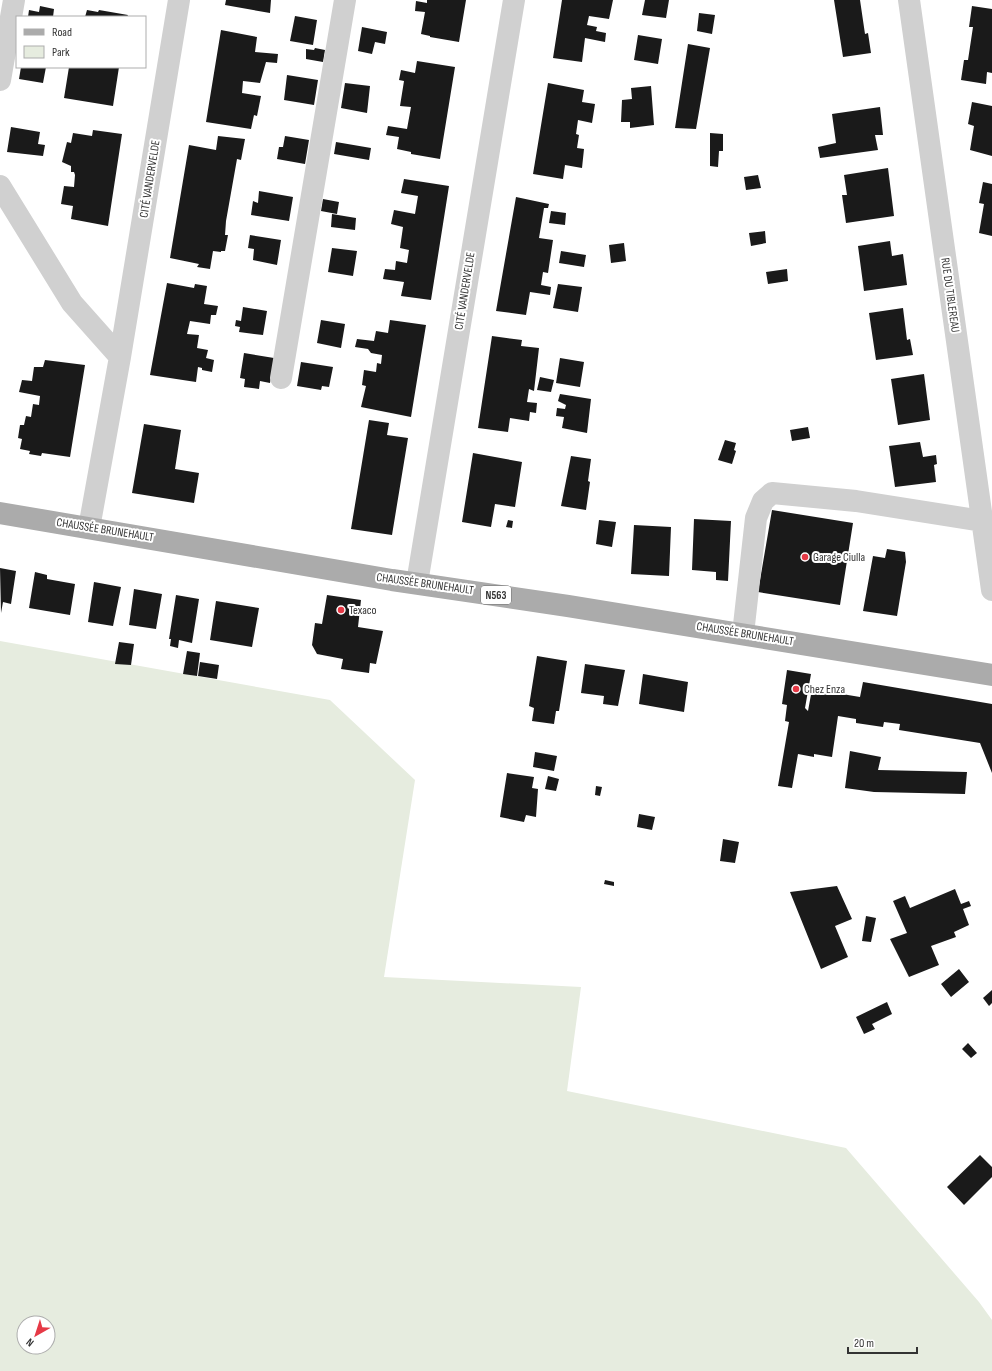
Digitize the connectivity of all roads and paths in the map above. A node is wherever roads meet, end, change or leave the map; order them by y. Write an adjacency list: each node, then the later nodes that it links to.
1 (14, 0): 6 (street)
2 (179, 0): 8 (street, CITÉ VANDERVELDE)
3 (345, 0): 9 (street)
4 (514, 0): 13 (street, CITÉ VANDERVELDE)
5 (909, 0): 11 (street, RUE DU TIBLEREAU)
6 (0, 80)
7 (0, 186): 8 (street)
8 (120, 358): 12 (street, CITÉ VANDERVELDE)
9 (281, 378)
10 (0, 513): 12 (main road, CHAUSSÉE BRUNEHAULT / N563)
11 (982, 521): 14 (street, RUE DU TIBLEREAU); 15 (street)
12 (89, 528): 13 (main road, CHAUSSÉE BRUNEHAULT / N563)
13 (417, 583): 15 (main road, CHAUSSÉE BRUNEHAULT / N563)
14 (992, 590)
15 (743, 634): 16 (main road, CHAUSSÉE BRUNEHAULT / N563)
16 (992, 675)

